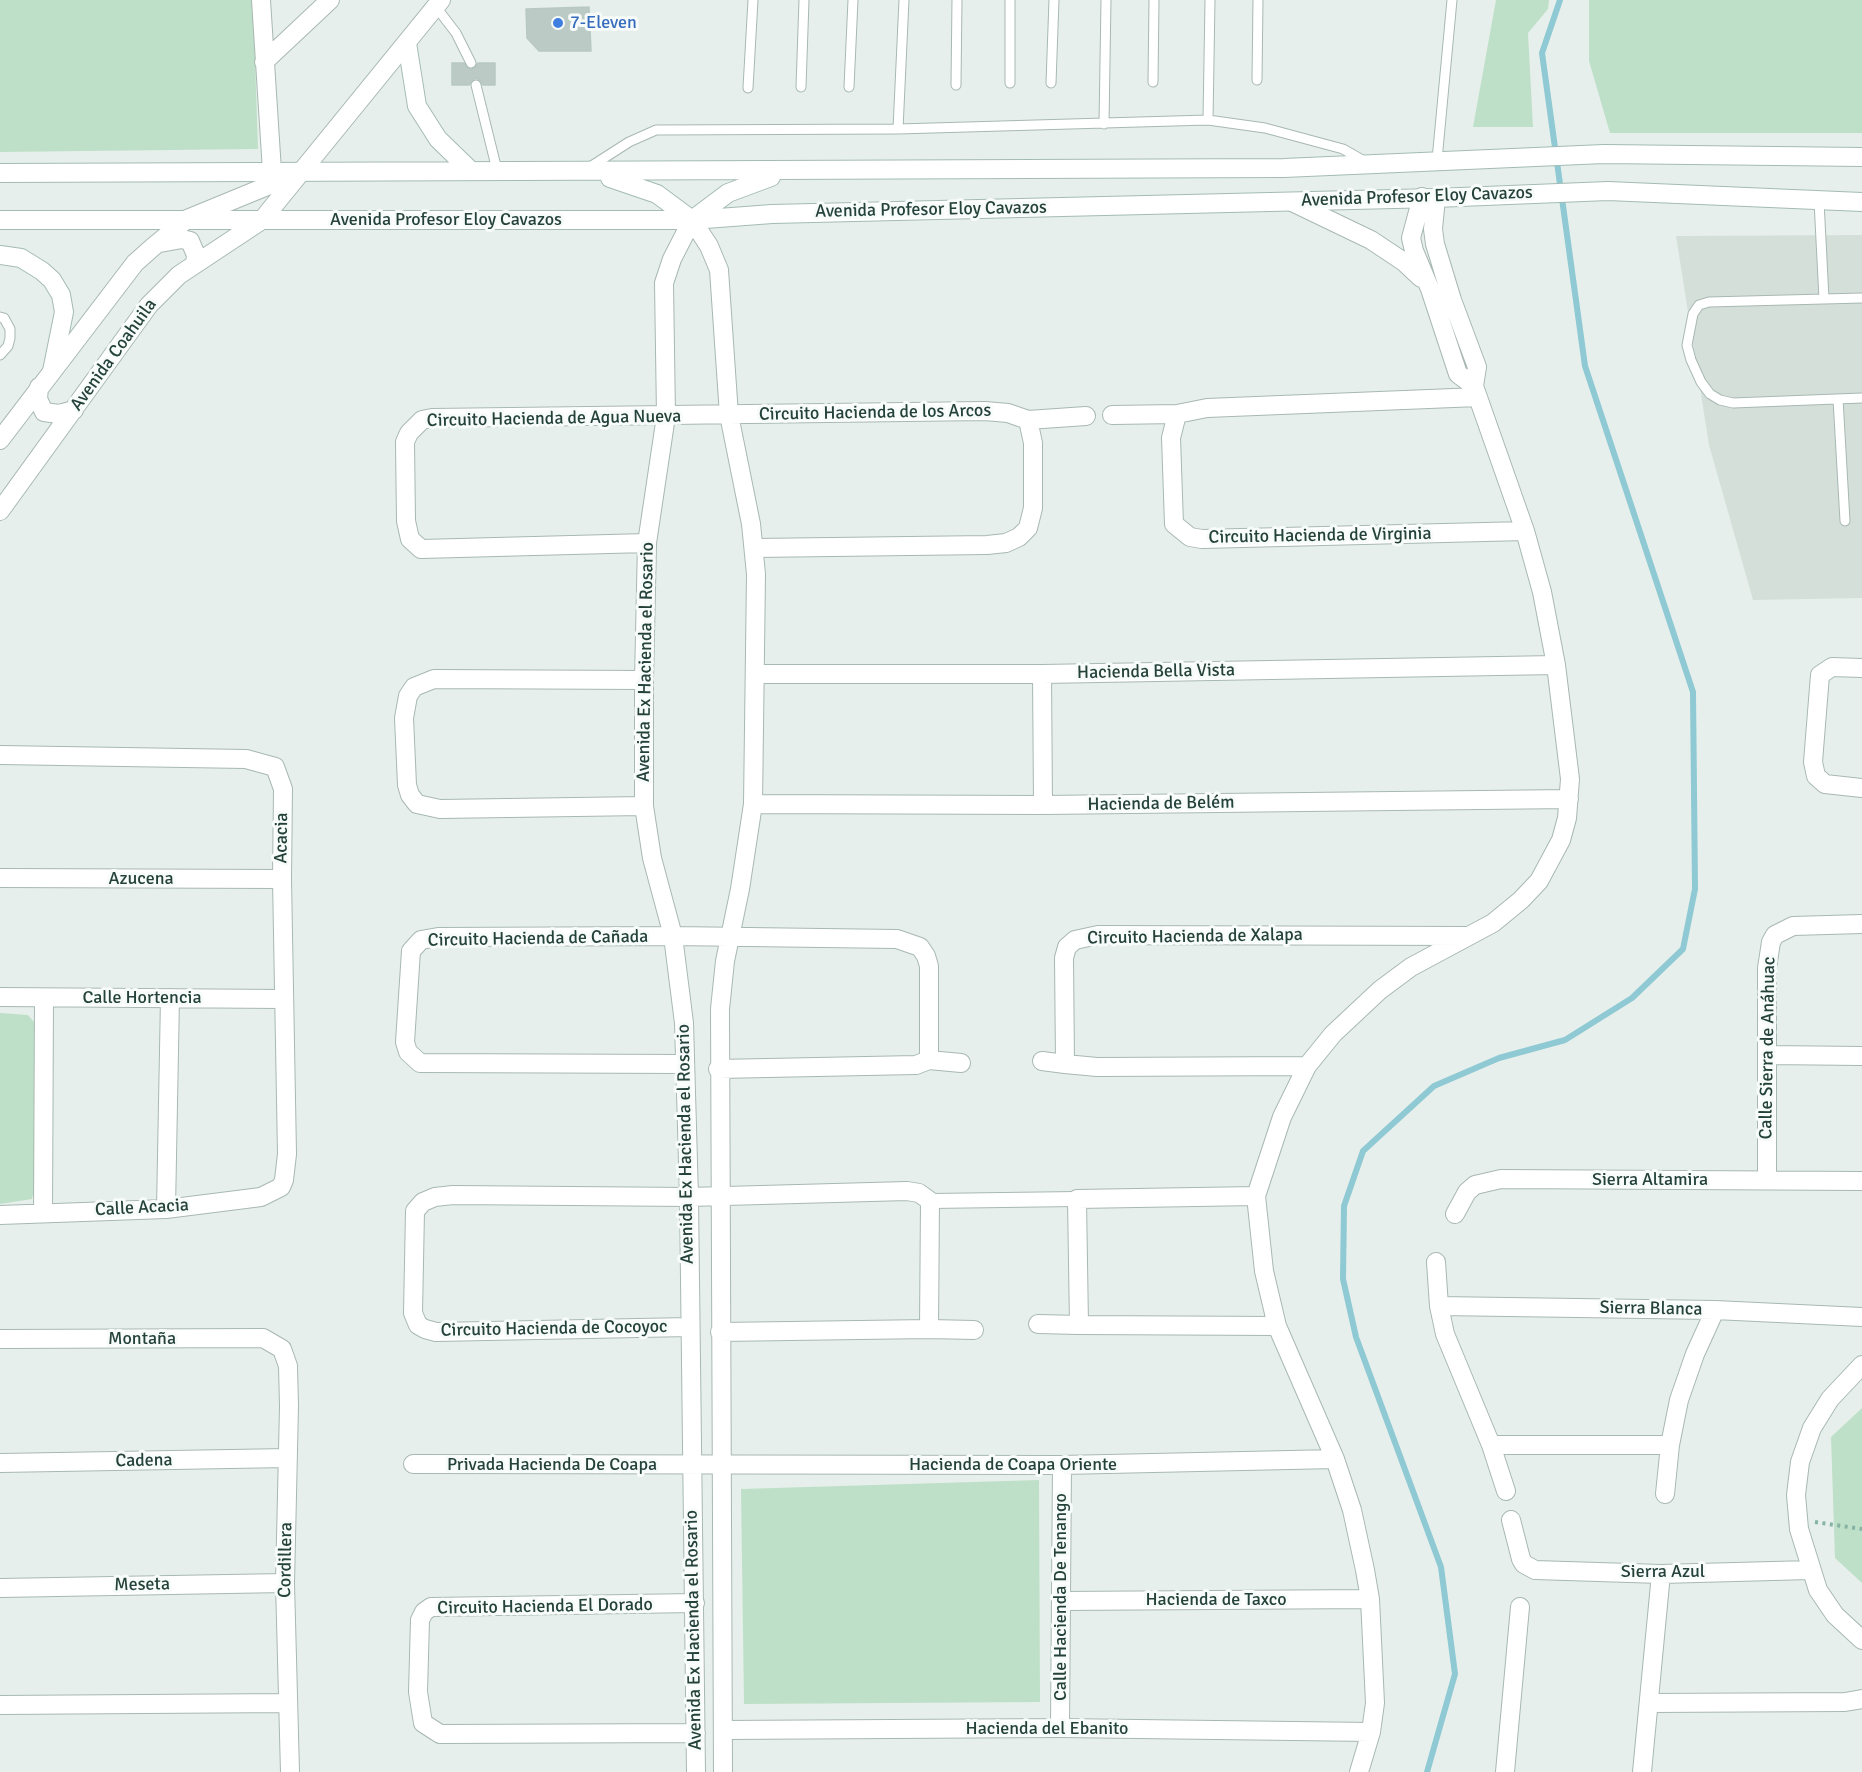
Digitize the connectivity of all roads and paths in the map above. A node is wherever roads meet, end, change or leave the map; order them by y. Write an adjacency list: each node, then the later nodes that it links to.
1 (261, 0): 17 (street)
2 (330, 0): 17 (street)
3 (753, 0): 27 (lane)
4 (804, 0): 25 (lane)
5 (853, 0): 26 (lane)
6 (904, 0): 30 (lane)
7 (957, 0): 24 (lane)
8 (1010, 0): 21 (lane)
9 (1054, 0): 22 (lane)
10 (1106, 0): 29 (lane)
11 (1154, 0): 20 (lane)
12 (1210, 0): 28 (lane)
13 (1258, 0): 19 (lane)
14 (1452, 0): 32 (lane)
15 (439, 3): 16 (street, Avenida Coahuila); 18 (lane)
16 (406, 43): 34 (street); 38 (street, Avenida Coahuila)
17 (264, 62): 36 (street)
18 (471, 63)
19 (1257, 80)
20 (1153, 82)
21 (1010, 83)
22 (1051, 83)
23 (476, 85): 35 (lane)
24 (956, 85)
25 (801, 87)
26 (849, 87)
27 (748, 88)
28 (1208, 120): 29 (lane); 33 (lane)
29 (1104, 124): 30 (lane)
30 (898, 129): 39 (lane)
31 (1862, 157): 32 (street, Avenida Profesor Eloy Cavazos)
32 (1437, 160): 33 (street, Avenida Profesor Eloy Cavazos)
33 (1369, 164): 37 (street, Avenida Profesor Eloy Cavazos)
34 (470, 170): 35 (street, Avenida Profesor Eloy Cavazos); 38 (street, Avenida Profesor Eloy Cavazos)
35 (497, 170): 39 (street, Avenida Profesor Eloy Cavazos)
36 (272, 171): 38 (street, Avenida Profesor Eloy Cavazos); 40 (street, Avenida Profesor Eloy Cavazos)
37 (802, 171): 39 (street, Avenida Profesor Eloy Cavazos); 48 (street)
38 (301, 172): 45 (street, Avenida Coahuila); 47 (street, Avenida Coahuila)
39 (583, 172): 48 (street)
40 (0, 173)
41 (1429, 197): 42 (street, Avenida Profesor Eloy Cavazos); 43 (street, Avenida Profesor Eloy Cavazos); 52 (street); 59 (street)
42 (1819, 201): 44 (street, Avenida Profesor Eloy Cavazos); 54 (lane)
43 (1292, 202): 48 (street, Avenida Profesor Eloy Cavazos); 52 (street)
44 (1862, 202)
45 (187, 219): 46 (street, Avenida Profesor Eloy Cavazos); 47 (street, Avenida Profesor Eloy Cavazos); 49 (street, Avenida Coahuila)
46 (1, 220)
47 (262, 220): 48 (street, Avenida Profesor Eloy Cavazos); 51 (street, Avenida Coahuila)
48 (692, 220): 64 (street, Avenida Ex Hacienda el Rosario); 66 (street, Avenida Ex Hacienda el Rosario)
49 (157, 243): 51 (street); 57 (street, Avenida Coahuila)
50 (0, 255): 57 (street)
51 (195, 264): 62 (street, Avenida Coahuila)
52 (1430, 289): 59 (street)
53 (1862, 298): 54 (lane)
54 (1824, 299): 61 (lane)
55 (0, 316): 56 (lane)
56 (0, 355)
57 (52, 371): 58 (street, Avenida Coahuila)
58 (39, 387): 62 (street); 69 (street, Avenida Coahuila)
59 (1476, 392): 63 (street); 73 (street)
60 (1862, 398): 61 (lane)
61 (1838, 399): 72 (lane)
62 (74, 410): 70 (street, Avenida Coahuila)
63 (1177, 414): 65 (street); 73 (street, Circuito Hacienda de Virginia)
64 (729, 415): 66 (street, Circuito Hacienda de Agua Nueva); 68 (street, Circuito Hacienda de los Arcos); 75 (street, Avenida Ex Hacienda el Rosario)
65 (1112, 415)
66 (666, 416): 74 (street, Avenida Ex Hacienda el Rosario); 74 (street, Circuito Hacienda de Agua Nueva)
67 (1086, 416): 68 (street, Circuito Hacienda de los Arcos)
68 (1028, 420): 75 (street)
69 (0, 440)
70 (7, 492): 71 (street, Avenida Coahuila)
71 (0, 512)
72 (1845, 521)
73 (1525, 531): 76 (street)
74 (647, 543): 80 (street, Avenida Ex Hacienda el Rosario)
75 (754, 548): 78 (street, Avenida Ex Hacienda el Rosario)
76 (1556, 665): 79 (street, Hacienda Bella Vista); 83 (street)
77 (1862, 668): 82 (street)
78 (756, 674): 79 (street, Hacienda Bella Vista); 84 (street, Avenida Ex Hacienda el Rosario)
79 (1042, 674): 85 (street)
80 (644, 680): 86 (street, Avenida Ex Hacienda el Rosario); 86 (street)
81 (0, 755): 88 (street, Acacia)
82 (1862, 788)
83 (1569, 799): 85 (street, Hacienda de Belém); 91 (street)
84 (753, 804): 85 (street, Hacienda de Belém); 92 (street, Avenida Ex Hacienda el Rosario)
85 (1043, 805)
86 (644, 806): 90 (street, Avenida Ex Hacienda el Rosario)
87 (0, 878): 88 (street, Azucena)
88 (282, 879): 96 (street, Acacia)
89 (1862, 924): 97 (street, Calle Sierra de Anáhuac)
90 (673, 936): 92 (street, Circuito Hacienda de Cañada); 102 (street, Avenida Ex Hacienda el Rosario); 102 (street, Circuito Hacienda de Cañada)
91 (1470, 936): 103 (street, Circuito Hacienda de Xalapa); 104 (street)
92 (731, 938): 99 (street, Circuito Hacienda de Cañada); 105 (street, Avenida Ex Hacienda el Rosario)
93 (0, 997): 94 (street, Calle Hortencia)
94 (44, 998): 95 (street, Calle Hortencia); 115 (street)
95 (170, 998): 96 (street, Calle Hortencia); 114 (street)
96 (283, 999): 108 (street, Acacia)
97 (1768, 1056): 98 (street); 106 (street, Calle Sierra de Anáhuac)
98 (1862, 1056)
99 (929, 1060): 101 (street); 105 (street)
100 (1042, 1061): 103 (street)
101 (961, 1063)
102 (685, 1064): 111 (street, Avenida Ex Hacienda el Rosario)
103 (1065, 1064): 104 (street)
104 (1307, 1066): 110 (street)
105 (718, 1069): 109 (street, Avenida Ex Hacienda el Rosario)
106 (1767, 1180): 107 (street, Sierra Altamira); 116 (street, Sierra Altamira)
107 (1862, 1181)
108 (280, 1186): 114 (street, Calle Acacia)
109 (719, 1195): 111 (street, Circuito Hacienda de Cocoyoc); 113 (street, Circuito Hacienda de Cocoyoc); 128 (street, Avenida Ex Hacienda el Rosario)
110 (1256, 1196): 112 (street); 124 (street)
111 (689, 1197): 125 (street, Avenida Ex Hacienda el Rosario); 125 (street, Circuito Hacienda de Cocoyoc)
112 (1077, 1199): 113 (street); 123 (street)
113 (930, 1201): 126 (street)
114 (166, 1209): 115 (street, Calle Acacia)
115 (43, 1213): 117 (street, Calle Acacia)
116 (1455, 1214)
117 (0, 1215)
118 (1436, 1262): 119 (street)
119 (1439, 1306): 120 (street, Sierra Blanca); 132 (street)
120 (1714, 1310): 121 (street, Sierra Blanca); 133 (street)
121 (1862, 1317)
122 (1038, 1324): 123 (street)
123 (1079, 1325): 124 (street)
124 (1277, 1326): 135 (street)
125 (689, 1327): 139 (street, Avenida Ex Hacienda el Rosario)
126 (929, 1329): 127 (street); 128 (street)
127 (974, 1330)
128 (720, 1332): 138 (street, Avenida Ex Hacienda el Rosario)
129 (0, 1339): 130 (street, Montaña)
130 (282, 1349): 134 (street, Cordillera)
131 (1862, 1365): 143 (street)
132 (1491, 1445): 133 (street); 141 (street)
133 (1670, 1445): 142 (street)
134 (288, 1458): 136 (street, Cadena); 148 (street, Cordillera)
135 (1335, 1458): 140 (street, Hacienda de Coapa Oriente); 150 (street)
136 (0, 1463)
137 (413, 1464): 139 (street, Privada Hacienda De Coapa)
138 (722, 1465): 139 (street, Hacienda de Coapa Oriente); 140 (street, Hacienda de Coapa Oriente); 160 (street, Avenida Ex Hacienda el Rosario)
139 (692, 1466): 152 (street, Avenida Ex Hacienda el Rosario)
140 (1062, 1466): 151 (street, Calle Hacienda De Tenango)
141 (1506, 1491)
142 (1665, 1494)
143 (1799, 1519): 145 (path); 146 (street)
144 (1511, 1520): 147 (street, Sierra Azul)
145 (1862, 1529)
146 (1810, 1570): 147 (street, Sierra Azul); 154 (street)
147 (1661, 1574): 157 (street)
148 (285, 1583): 149 (street, Meseta); 156 (street, Cordillera)
149 (0, 1588)
150 (1370, 1599): 151 (street, Hacienda de Taxco); 161 (street)
151 (1061, 1601): 159 (street, Calle Hacienda De Tenango)
152 (695, 1603): 162 (street, Avenida Ex Hacienda el Rosario); 162 (street, Circuito Hacienda El Dorado)
153 (1520, 1607): 167 (street)
154 (1862, 1640)
155 (1862, 1699): 157 (street)
156 (288, 1703): 158 (street); 163 (street, Cordillera)
157 (1649, 1703): 168 (street)
158 (0, 1705)
159 (1060, 1728): 160 (street, Hacienda del Ebanito); 161 (street, Hacienda del Ebanito)
160 (723, 1730): 165 (street, Avenida Ex Hacienda el Rosario)
161 (1371, 1732): 166 (street)
162 (696, 1733): 164 (street, Avenida Ex Hacienda el Rosario)
163 (290, 1772)
164 (696, 1772)
165 (723, 1772)
166 (1359, 1772)
167 (1505, 1772)
168 (1642, 1772)

